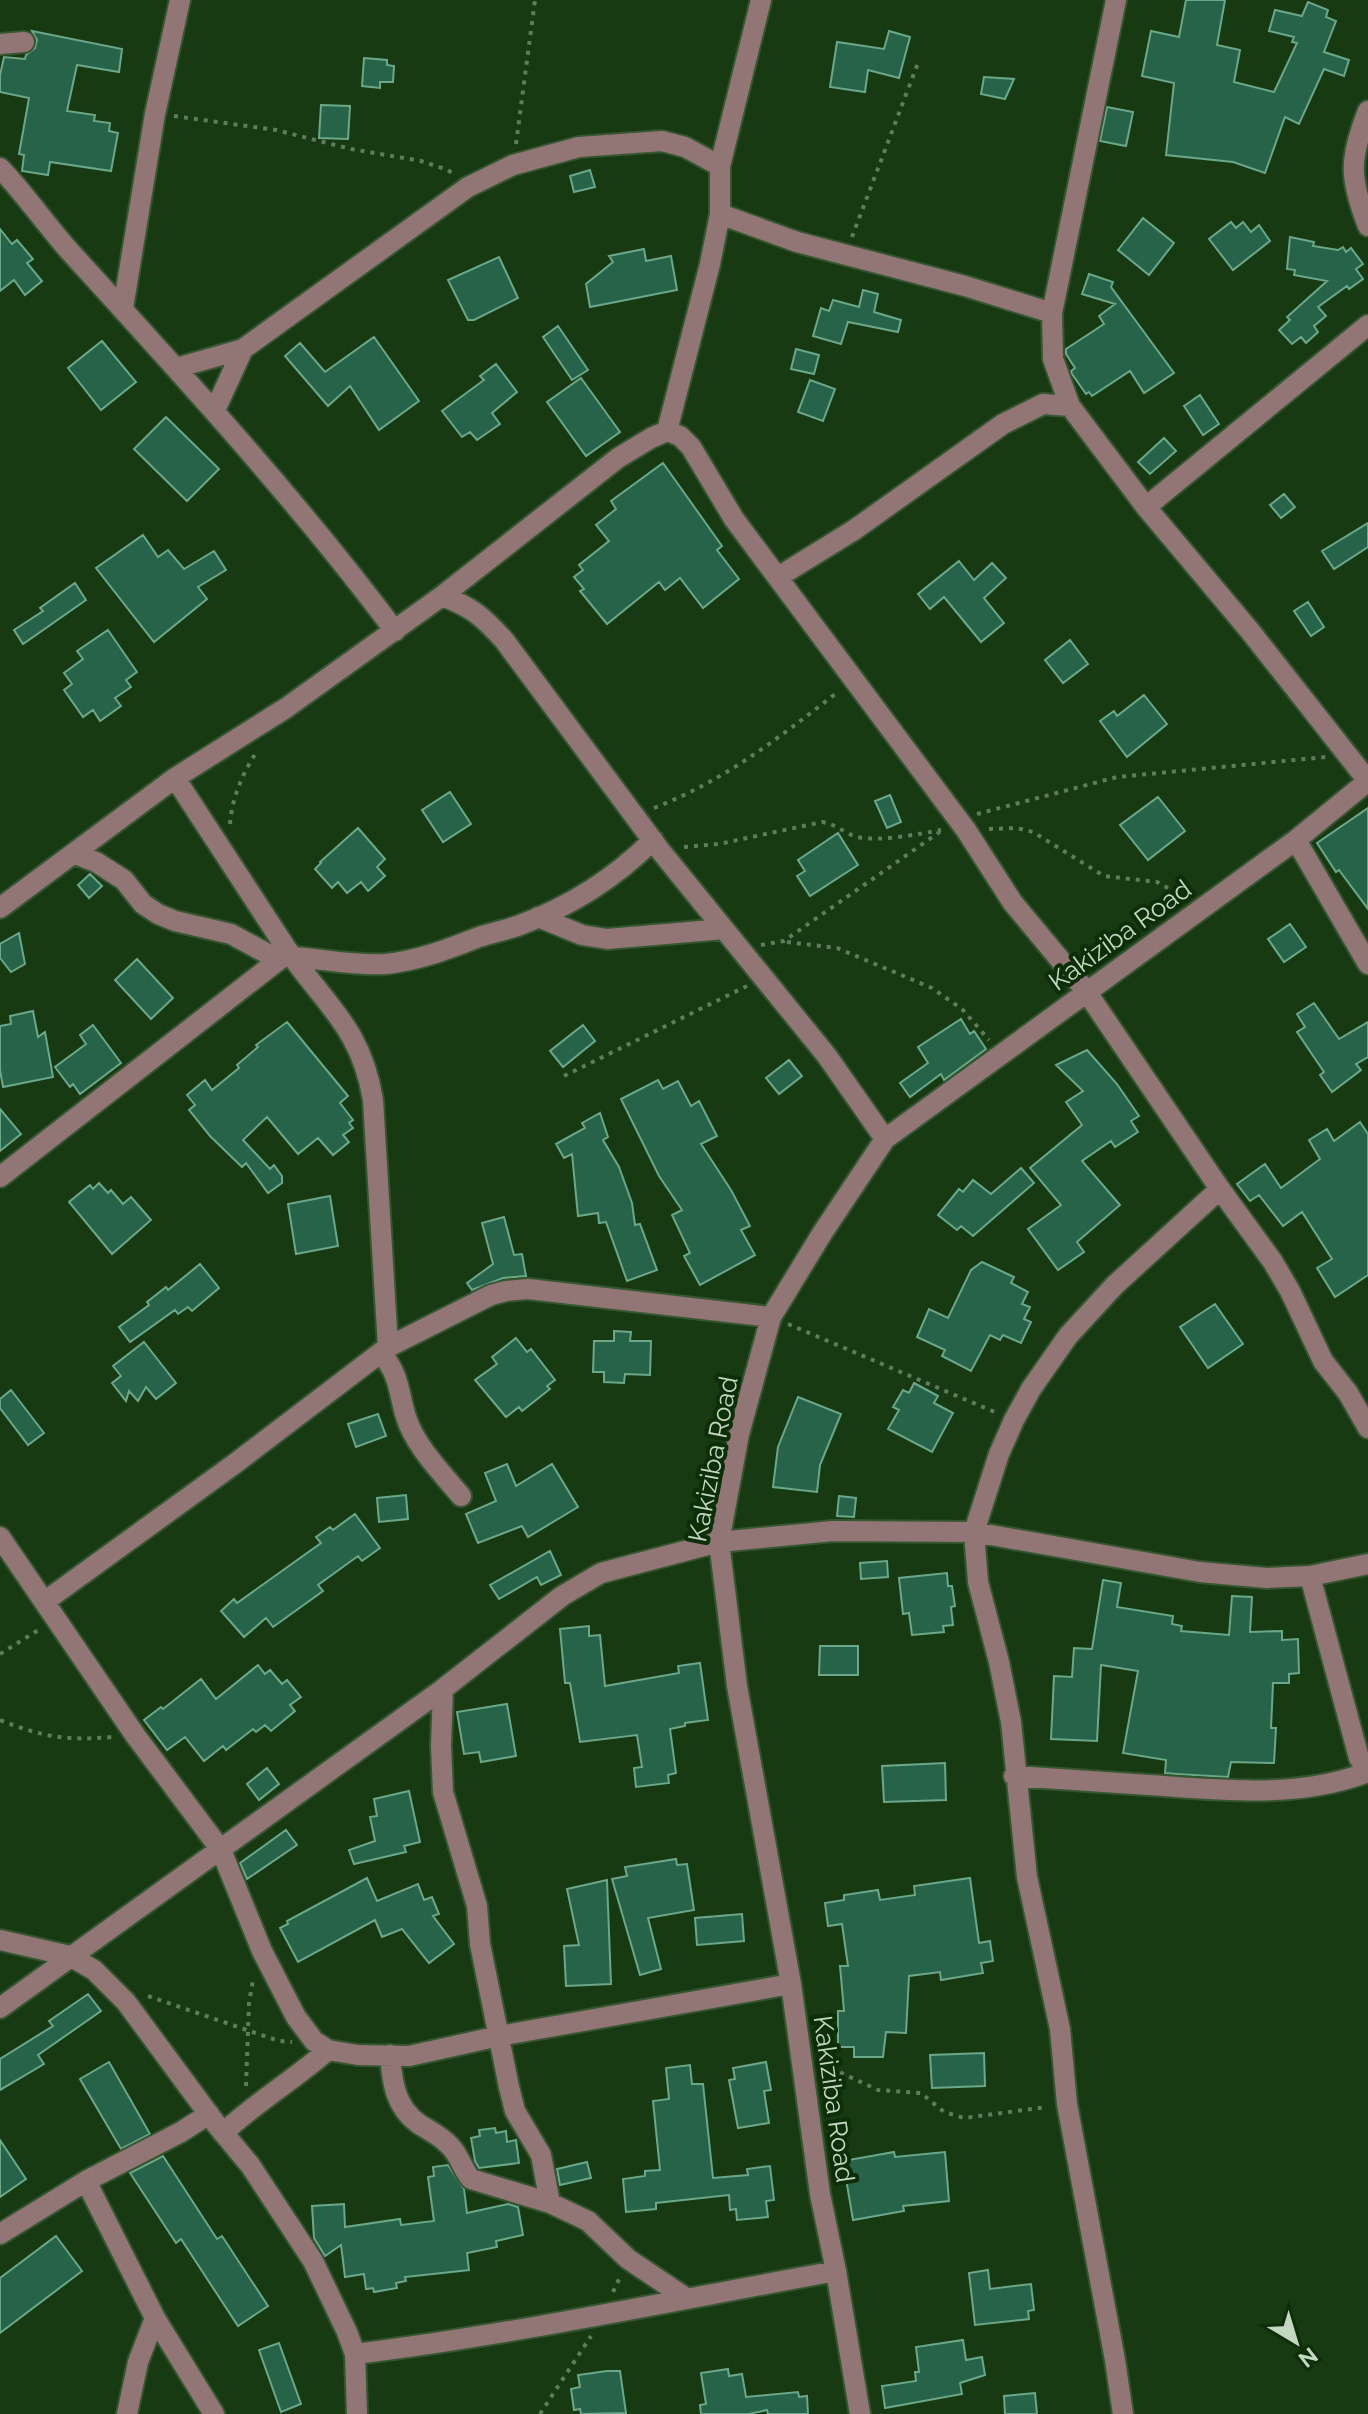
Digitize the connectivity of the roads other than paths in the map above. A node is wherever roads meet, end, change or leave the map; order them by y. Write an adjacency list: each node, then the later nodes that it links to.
1 (180, 0): 11 (street)
2 (761, 0): 7 (street)
3 (1116, 0): 12 (street)
4 (24, 42): 5 (street)
5 (0, 44)
6 (1368, 111): 10 (street)
7 (720, 166): 9 (street); 14 (street)
8 (0, 168): 11 (street)
9 (720, 214): 12 (street); 18 (street)
10 (1368, 226)
11 (123, 308): 15 (street)
12 (1052, 313): 16 (street)
13 (1368, 325): 19 (street)
14 (243, 349): 15 (street); 17 (street)
15 (176, 368): 17 (street)
16 (1070, 406): 19 (street); 20 (street)
17 (215, 410): 22 (street)
18 (667, 431): 20 (street); 21 (street)
19 (1146, 507): 24 (street)
20 (778, 577): 33 (street)
21 (442, 596): 22 (street); 26 (street)
22 (395, 631): 23 (street)
23 (175, 778): 27 (street); 31 (street)
24 (1368, 781): 25 (street, Kakiziba Road)
25 (1296, 840): 32 (street); 33 (street, Kakiziba Road)
26 (656, 845): 29 (street); 30 (street)
27 (75, 854): 28 (street); 31 (street)
28 (0, 908)
29 (538, 917): 30 (street); 31 (street)
30 (724, 929): 34 (street)
31 (287, 956): 35 (street); 38 (street)
32 (1368, 964)
33 (1086, 991): 34 (street, Kakiziba Road); 36 (street)
34 (885, 1139): 37 (street, Kakiziba Road)
35 (0, 1177)
36 (1220, 1189): 39 (street); 41 (street)
37 (771, 1317): 38 (street); 43 (street, Kakiziba Road)
38 (384, 1350): 40 (street); 46 (street)
39 (1368, 1428)
40 (461, 1496)
41 (974, 1532): 43 (street); 45 (street); 49 (street)
42 (0, 1537): 46 (street)
43 (719, 1542): 47 (street); 53 (street, Kakiziba Road)
44 (1368, 1564): 45 (street)
45 (1310, 1576): 48 (street)
46 (50, 1610): 50 (street)
47 (443, 1689): 50 (street); 55 (street)
48 (1368, 1771): 49 (street)
49 (1014, 1776): 71 (street)
50 (221, 1850): 52 (street); 56 (street)
51 (0, 1940): 52 (street)
52 (70, 1956): 54 (street); 58 (street)
53 (791, 1984): 55 (street); 63 (street, Kakiziba Road)
54 (0, 2008)
55 (499, 2036): 57 (street); 61 (street)
56 (321, 2045): 57 (street); 59 (street)
57 (390, 2055): 61 (street)
58 (209, 2114): 59 (street); 60 (street)
59 (223, 2133): 66 (street)
60 (86, 2181): 62 (street); 65 (street)
61 (550, 2203): 64 (street)
62 (0, 2234)
63 (836, 2271): 64 (street); 70 (street, Kakiziba Road)
64 (686, 2298): 66 (street)
65 (155, 2318): 67 (street); 68 (street)
66 (355, 2354): 69 (street)
67 (127, 2414)
68 (214, 2414)
69 (357, 2414)
70 (860, 2414)
71 (1123, 2414)

